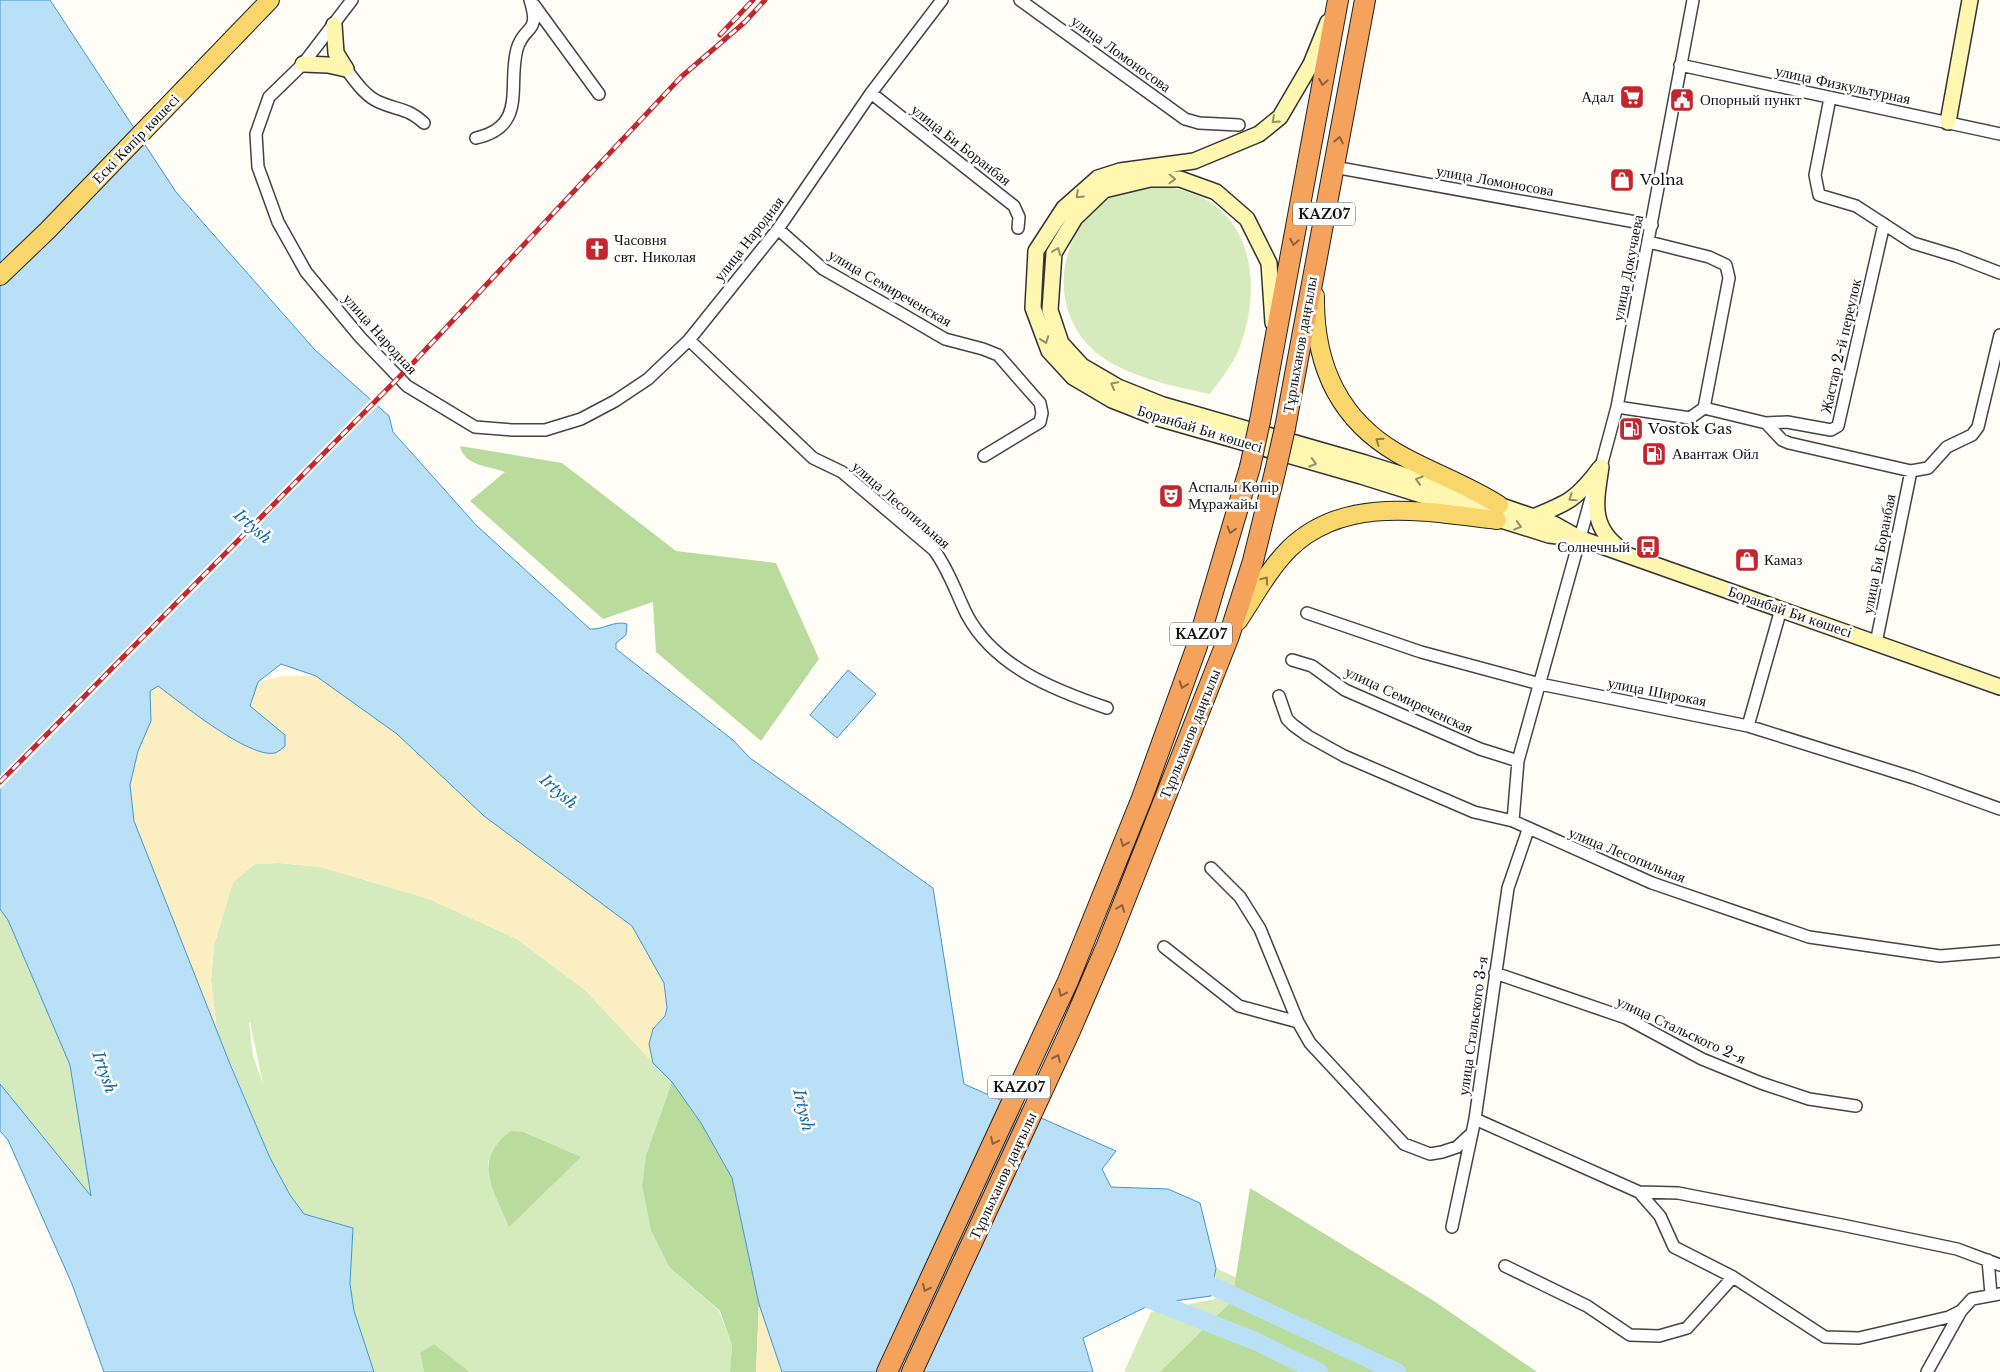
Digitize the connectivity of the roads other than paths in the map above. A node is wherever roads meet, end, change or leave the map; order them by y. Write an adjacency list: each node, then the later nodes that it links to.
1 (270, 0): 31 (main road, Ескі Көпір көшесі)
2 (352, 0): 10 (street, улица Народная)
3 (530, 0): 15 (street); 21 (street)
4 (942, 0): 14 (street, улица Народная)
5 (1020, 0): 19 (street, улица Ломоносова)
6 (1338, 0): 23 (main road, one-way to 23); 34 (highway, Тұрлыханов даңғылы / KAZ07, one-way to 34)
7 (1365, 0): 22 (highway, Тұрлыханов даңғылы / KAZ07, one-way to 7)
8 (1693, 0): 12 (street, улица Докучаева)
9 (1970, 0): 17 (main road)
10 (334, 26): 11 (street, улица Народная); 13 (main road)
11 (303, 64): 13 (main road); 33 (street, улица Народная)
12 (1680, 65): 16 (street, улица Физкультурная); 24 (street, улица Докучаева)
13 (346, 69): 18 (street)
14 (871, 93): 26 (street, улица Би Боранбая); 27 (street, улица Народная)
15 (599, 94)
16 (1830, 98): 17 (street, улица Физкультурная); 25 (street)
17 (1948, 122): 20 (street, улица Физкультурная)
18 (424, 123)
19 (1239, 125)
20 (2000, 134)
21 (476, 138)
22 (1334, 167): 24 (street, улица Ломоносова); 29 (highway, Тұрлыханов даңғылы / KAZ07)
23 (1122, 177): 34 (main road, one-way to 34); 41 (main road, Боранбай Би көшесі)
24 (1652, 224): 28 (street, улица Докучаева)
25 (1884, 224): 30 (street); 37 (street, Жастар 2-й переулок)
26 (1018, 228)
27 (778, 229): 33 (street, улица Народная); 38 (street, улица Семиреченская)
28 (1649, 242): 35 (street, улица Докучаева); 36 (street)
29 (1316, 254): 41 (main road, one-way to 29); 47 (highway, Тұрлыханов даңғылы / KAZ07, bridge)
30 (2000, 273)
31 (0, 276)
32 (2000, 335): 40 (street)
33 (689, 340): 53 (street, улица Лесопильная)
34 (1275, 344): 75 (highway, Тұрлыханов даңғылы / KAZ07, one-way to 75, bridge)
35 (1617, 407): 36 (street); 39 (street, улица Докучаева)
36 (1704, 408): 37 (street, Жастар 2-й переулок)
37 (1766, 423): 40 (street)
38 (984, 456)
39 (1601, 467): 42 (main road, one-way to 42); 43 (street, улица Докучаева); 44 (main road)
40 (1911, 471): 48 (street, улица Би Боранбая)
41 (1498, 512): 42 (main road, Боранбай Би көшесі); 43 (main road, Боранбай Би көшесі, one-way to 43); 47 (main road, one-way to 41)
42 (1533, 517): 43 (main road, Боранбай Би көшесі)
43 (1580, 538): 44 (main road, Боранбай Би көшесі); 50 (street)
44 (1634, 557): 45 (main road, Боранбай Би көшесі)
45 (1781, 609): 48 (main road, Боранбай Би көшесі); 54 (street)
46 (1307, 613): 50 (street, улица Широкая)
47 (1229, 636): 76 (highway, Тұрлыханов даңғылы / KAZ07, one-way to 47)
48 (1876, 643): 51 (main road, Боранбай Би көшесі)
49 (1292, 660): 55 (street, улица Семиреченская)
50 (1540, 684): 54 (street, улица Широкая); 55 (street)
51 (2000, 687)
52 (1279, 696): 57 (street, улица Лесопильная)
53 (1106, 708)
54 (1748, 726): 56 (street, улица Широкая)
55 (1518, 761): 57 (street)
56 (2000, 809)
57 (1513, 821): 58 (street, улица Лесопильная)
58 (1528, 830): 61 (street, улица Лесопильная); 62 (street, улица Стальского 3-я)
59 (1211, 868): 63 (street)
60 (1164, 947): 63 (street)
61 (2000, 950)
62 (1495, 973): 64 (street, улица Стальского 2-я); 65 (street, улица Стальского 3-я)
63 (1298, 1022): 66 (street)
64 (1856, 1106)
65 (1475, 1119): 66 (street, улица Стальского 3-я); 67 (street)
66 (1471, 1134): 68 (street, улица Стальского 3-я)
67 (1639, 1192): 69 (street); 72 (street)
68 (1452, 1227)
69 (1988, 1260): 70 (street); 73 (street)
70 (2000, 1265)
71 (1505, 1266): 72 (street)
72 (1733, 1277): 74 (street)
73 (1996, 1294): 74 (street)
74 (1962, 1311): 77 (street)
75 (887, 1372)
76 (912, 1372)
77 (1927, 1372)

